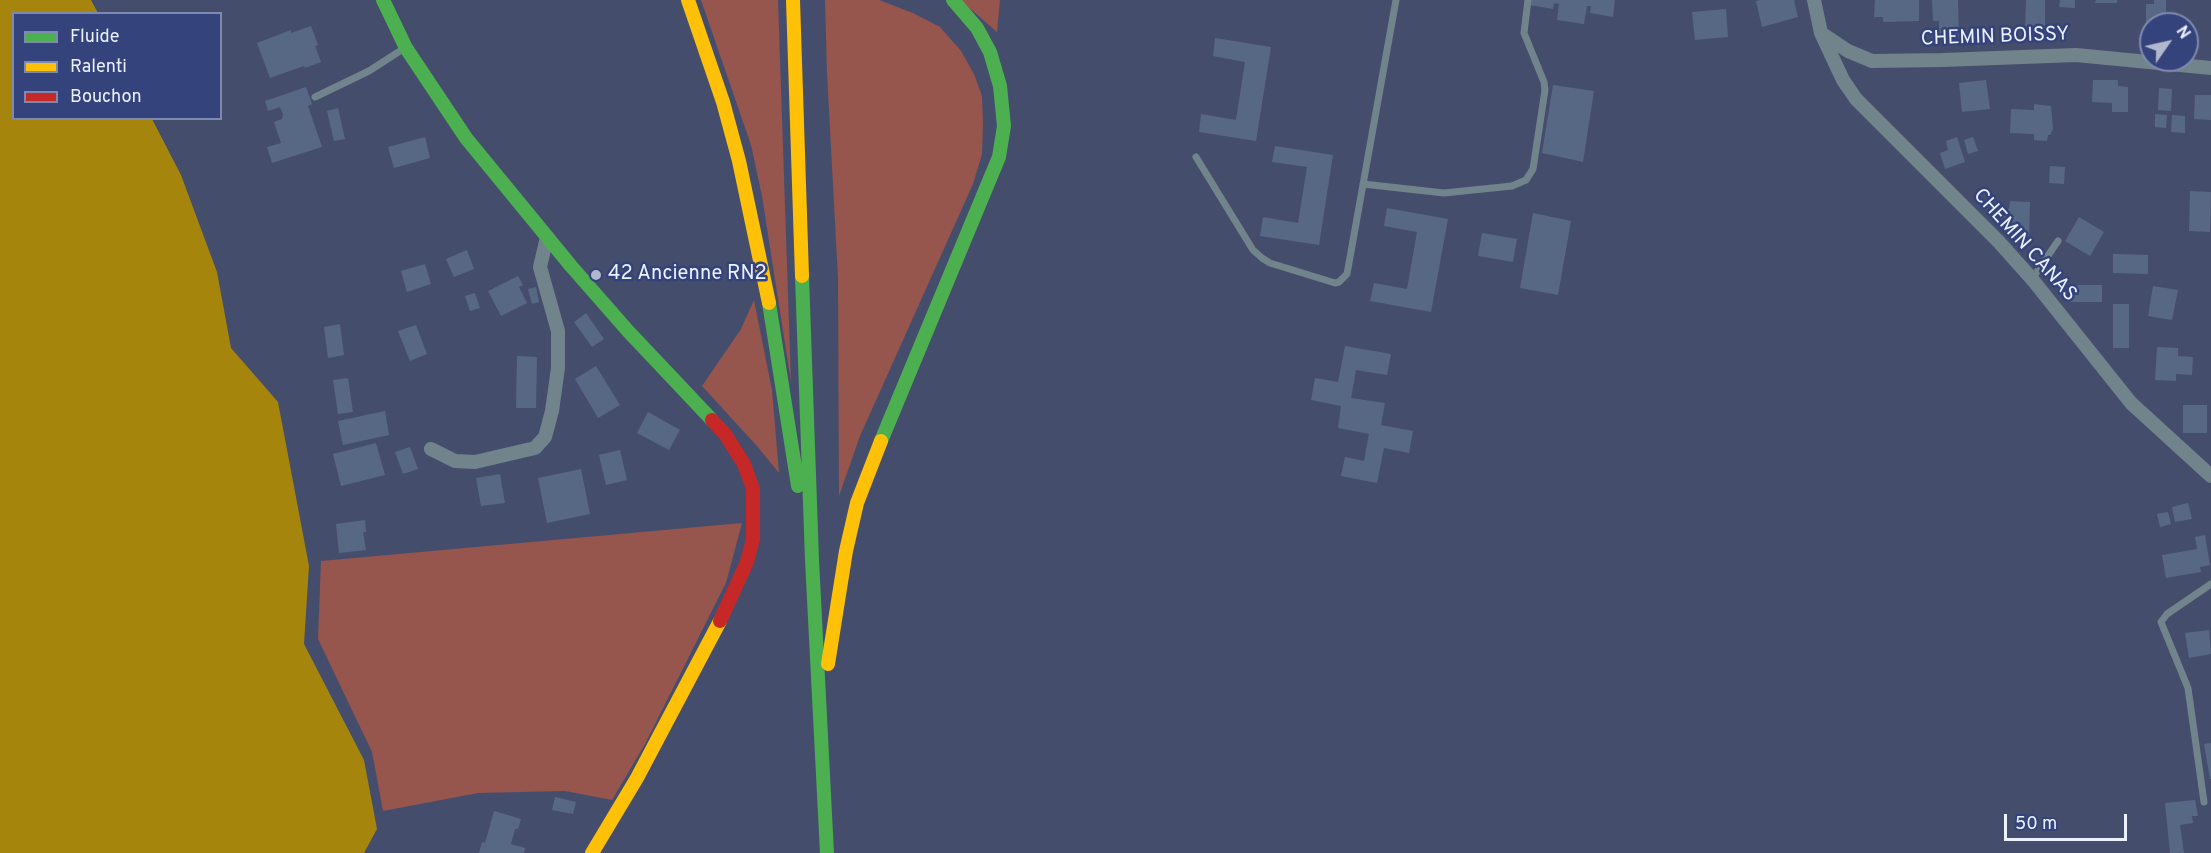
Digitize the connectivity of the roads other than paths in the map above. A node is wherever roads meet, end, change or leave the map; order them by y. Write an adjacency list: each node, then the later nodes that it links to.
1 (383, 0): 9 (main road)
2 (688, 0): 19 (main road)
3 (793, 0): 19 (main road)
4 (953, 0): 21 (main road)
5 (1396, 0): 13 (lane)
6 (1528, 0): 13 (lane)
7 (1814, 0): 8 (street)
8 (1821, 33): 10 (street, CHEMIN BOISSY); 16 (street, CHEMIN CANAS)
9 (406, 48): 11 (lane); 14 (main road)
10 (2211, 68)
11 (315, 97)
12 (1196, 157): 13 (lane)
13 (1363, 184)
14 (547, 237): 17 (street); 23 (main road)
15 (2058, 242): 16 (lane)
16 (2032, 279): 18 (street, CHEMIN CANAS)
17 (431, 449)
18 (2211, 476)
19 (812, 560): 21 (main road)
20 (2211, 584): 22 (lane)
21 (821, 710): 24 (main road)
22 (2204, 802)
23 (592, 853)
24 (827, 853)

